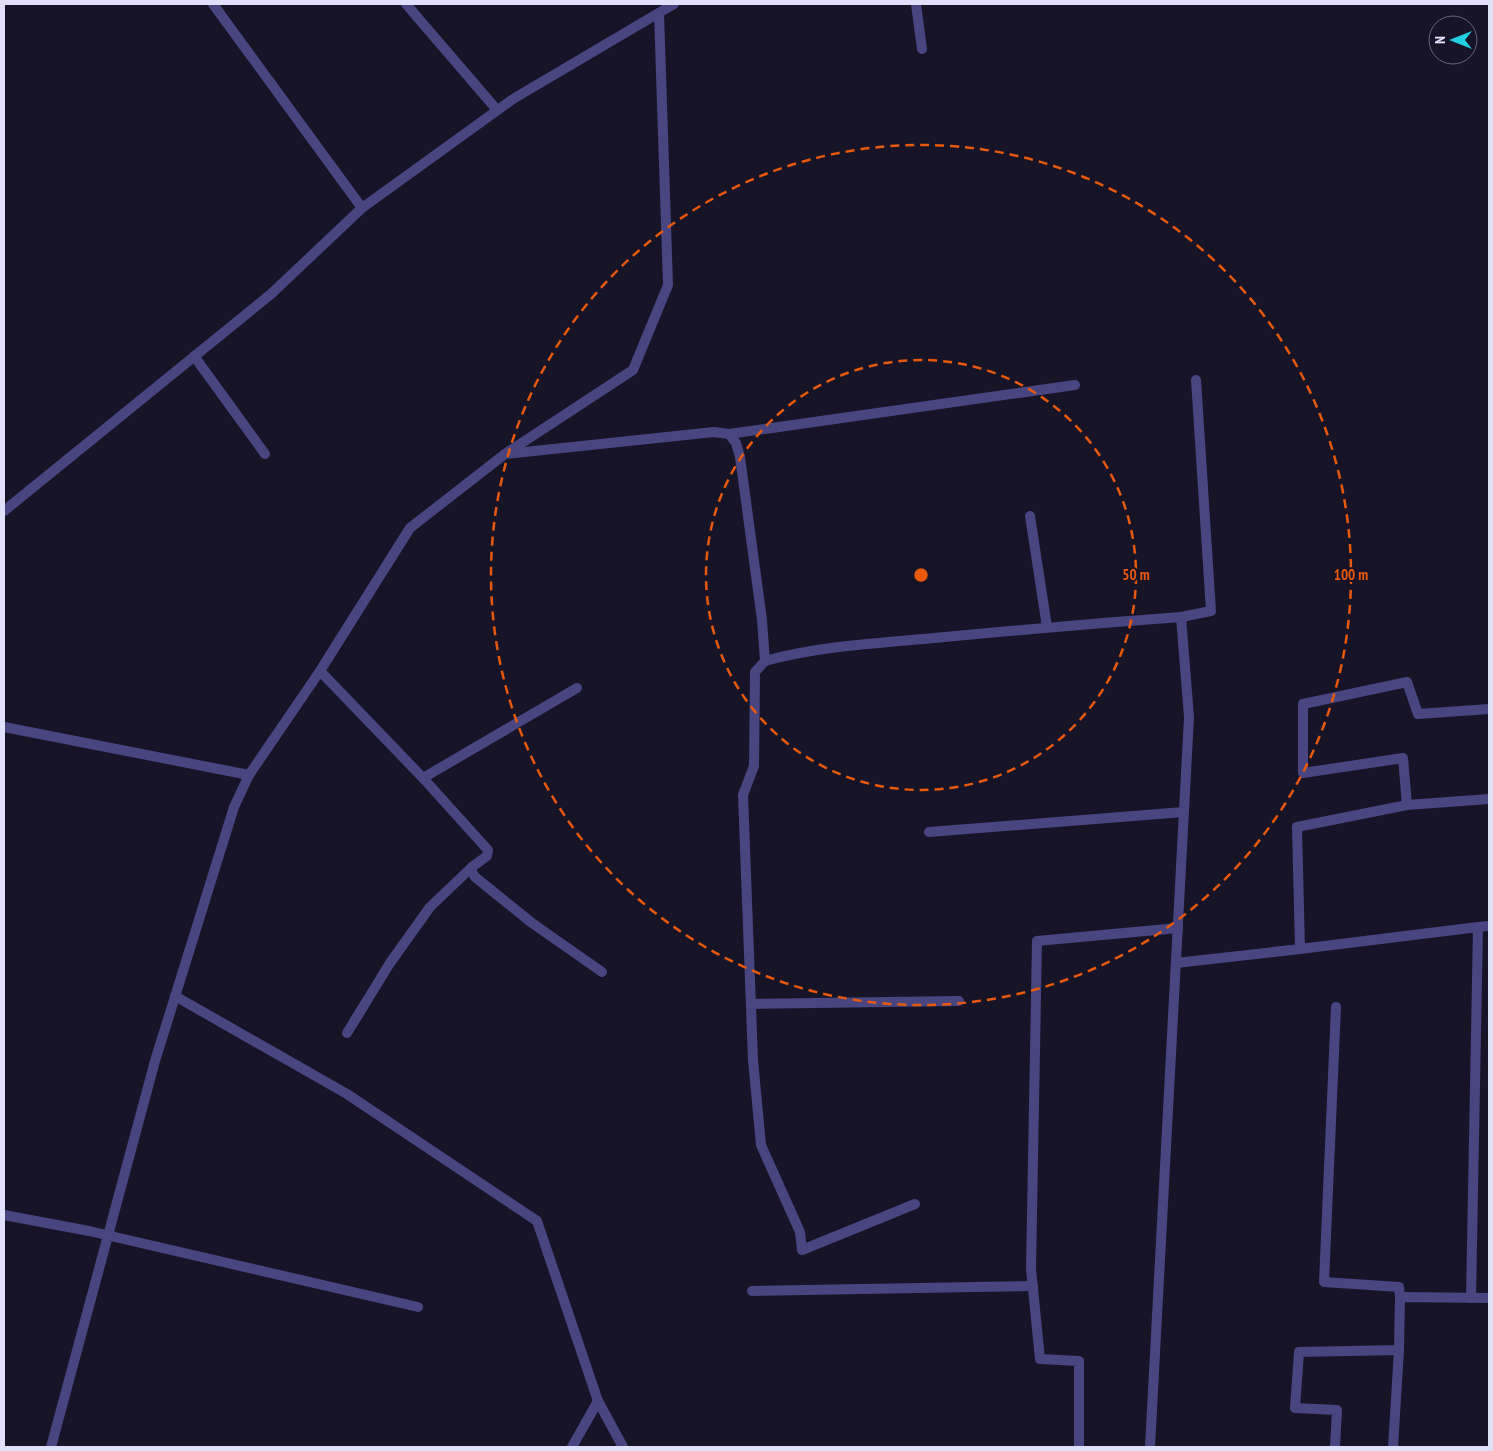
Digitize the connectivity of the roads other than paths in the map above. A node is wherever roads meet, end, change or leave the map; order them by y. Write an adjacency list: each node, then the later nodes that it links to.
1 (213, 4): 8 (street)
2 (406, 4): 7 (street)
3 (674, 4): 5 (street)
4 (916, 4): 6 (street)
5 (659, 13): 7 (street); 14 (street)
6 (922, 49)
7 (496, 110): 8 (street)
8 (362, 208): 9 (street)
9 (194, 356): 13 (street); 15 (street)
10 (1196, 380): 17 (street)
11 (1075, 385): 12 (street)
12 (729, 434): 14 (street); 19 (street)
13 (264, 454)
14 (505, 454): 20 (street)
15 (4, 511)
16 (1030, 516): 18 (street)
17 (1181, 617): 18 (street); 28 (street)
18 (1047, 627): 19 (street)
19 (765, 661): 38 (street)
20 (320, 671): 24 (street); 25 (street)
21 (577, 688): 25 (street)
22 (1489, 709): 27 (street)
23 (4, 727): 24 (street)
24 (249, 775): 36 (street)
25 (423, 778): 30 (street)
26 (1489, 798): 27 (street)
27 (1406, 805): 33 (street)
28 (1184, 812): 29 (street); 32 (street)
29 (929, 832)
30 (472, 867): 35 (street); 40 (street)
31 (1484, 926): 33 (street); 47 (street)
32 (1178, 928): 34 (street); 44 (street)
33 (1300, 949): 34 (street)
34 (1176, 963): 56 (street)
35 (602, 972)
36 (176, 996): 43 (street); 51 (street)
37 (959, 1002): 38 (street)
38 (751, 1004): 41 (street)
39 (1336, 1007): 46 (street)
40 (347, 1033)
41 (915, 1204)
42 (4, 1215): 43 (street)
43 (108, 1236): 49 (street); 52 (street)
44 (1033, 1286): 45 (street); 55 (street)
45 (752, 1291)
46 (1400, 1297): 47 (street); 50 (street)
47 (1471, 1298): 48 (street)
48 (1489, 1298)
49 (418, 1308)
50 (1399, 1350): 57 (street); 58 (street)
51 (598, 1401): 53 (street); 54 (street)
52 (51, 1447)
53 (572, 1447)
54 (623, 1447)
55 (1079, 1447)
56 (1150, 1447)
57 (1335, 1447)
58 (1393, 1447)

